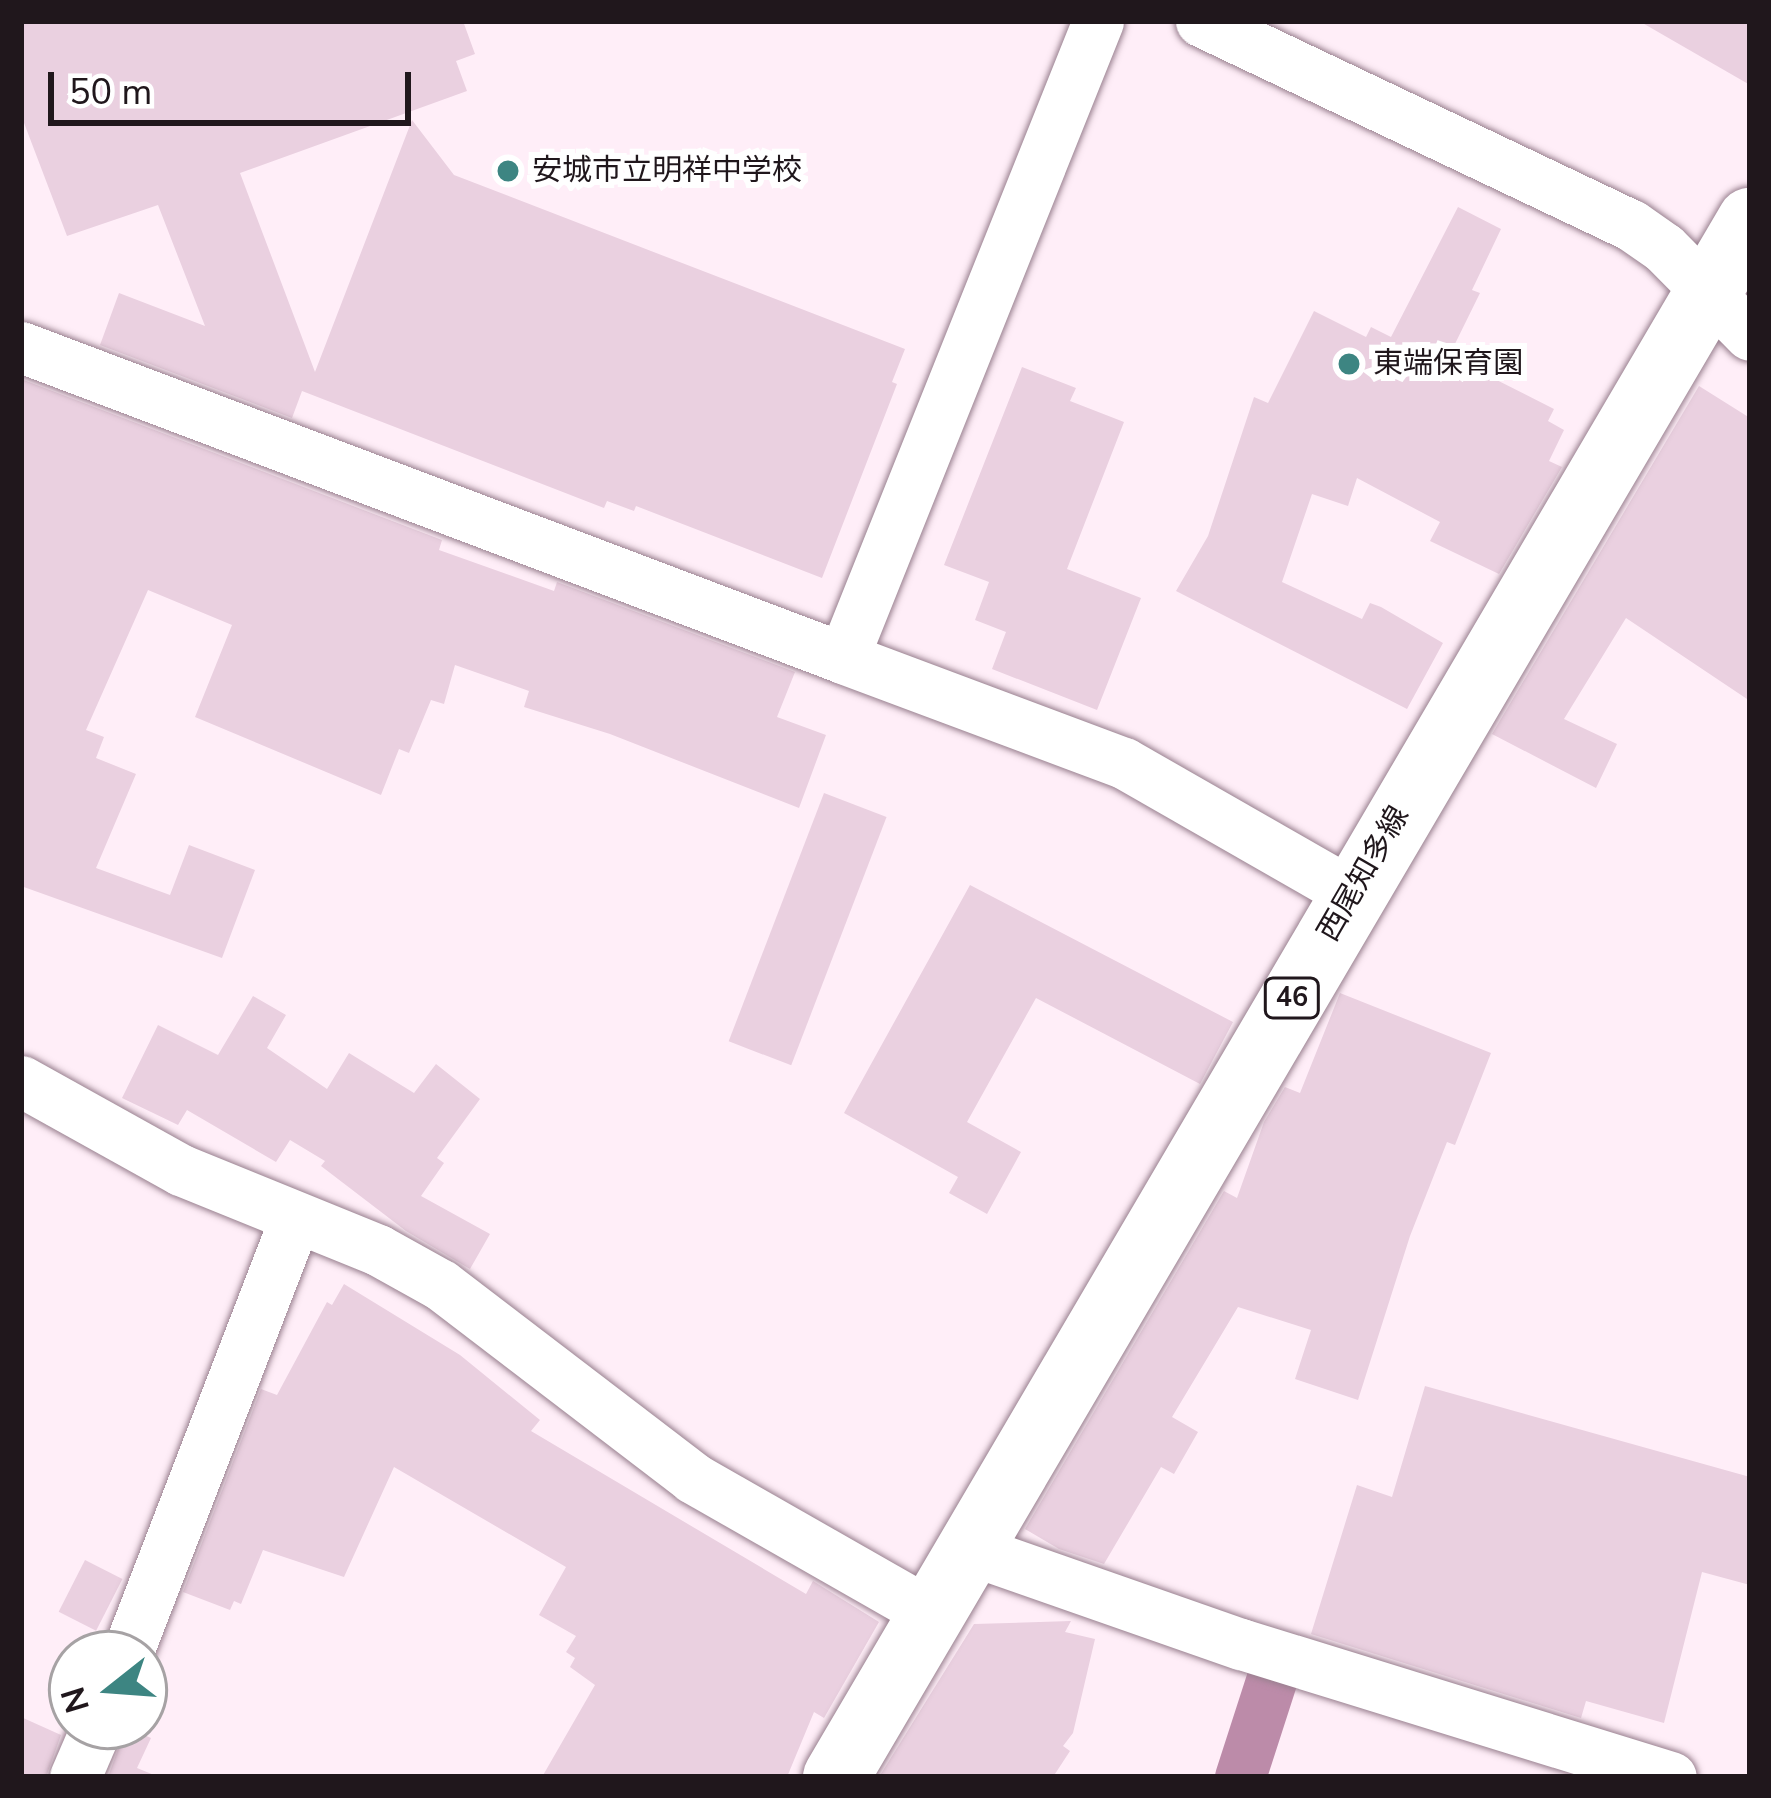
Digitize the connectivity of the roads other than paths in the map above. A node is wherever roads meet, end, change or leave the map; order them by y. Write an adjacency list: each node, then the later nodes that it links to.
1 (1098, 21): 6 (street)
2 (1201, 21): 4 (street)
3 (1750, 221): 4 (main road, 西尾知多線 / 46)
4 (1729, 314): 7 (main road, 西尾知多線 / 46)
5 (21, 347): 6 (street)
6 (843, 658): 7 (street)
7 (1353, 893): 10 (main road, 西尾知多線 / 46)
8 (21, 1082): 9 (street)
9 (295, 1218): 11 (street); 12 (street)
10 (969, 1550): 11 (main road, 西尾知多線 / 46); 14 (street)
11 (930, 1613): 13 (main road, 西尾知多線 / 46)
12 (136, 1630)
13 (836, 1777)
14 (1671, 1777)

